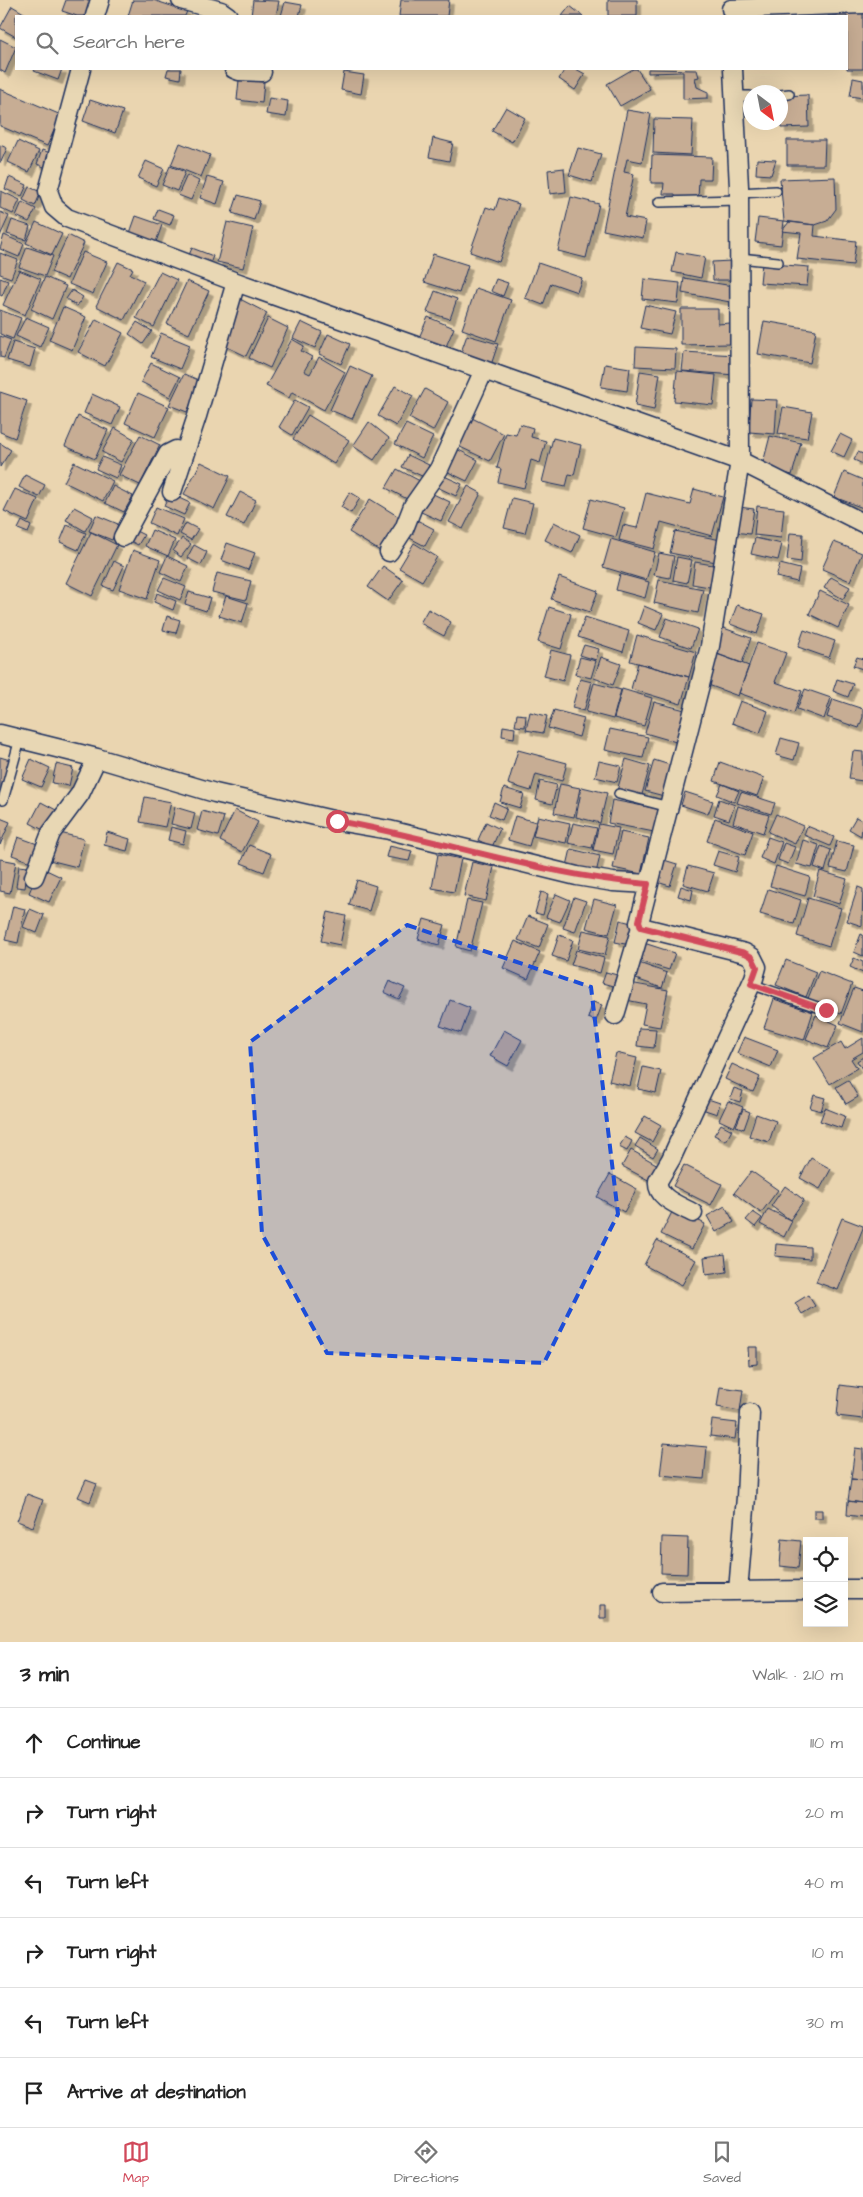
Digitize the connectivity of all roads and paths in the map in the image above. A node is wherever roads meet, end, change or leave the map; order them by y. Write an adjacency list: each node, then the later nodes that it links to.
1 (100, 0): 5 (street)
2 (181, 0): 6 (street)
3 (863, 4): 4 (street)
4 (730, 9)
5 (95, 15)
6 (227, 15)
7 (81, 70): 17 (street)
8 (236, 70): 10 (street)
9 (734, 70): 11 (street)
10 (262, 72)
11 (743, 96): 13 (street)
12 (776, 191): 13 (lane)
13 (739, 197): 14 (lane); 15 (street)
14 (659, 202)
15 (740, 258): 16 (lane); 20 (street)
16 (778, 262)
17 (236, 282): 18 (street); 19 (street)
18 (484, 370): 20 (street); 24 (street)
19 (184, 454): 21 (street); 23 (street)
20 (740, 461): 22 (street); 30 (street)
21 (172, 492)
22 (863, 523)
23 (124, 537)
24 (389, 552)
25 (0, 734): 26 (street)
26 (20, 739): 27 (street); 29 (lane)
27 (97, 758): 31 (street); 32 (street)
28 (619, 794): 30 (lane)
29 (3, 800)
30 (669, 807): 32 (street)
31 (34, 877)
32 (648, 884): 33 (street)
33 (641, 927): 34 (street); 36 (street)
34 (751, 984): 35 (lane); 37 (street)
35 (826, 1010)
36 (615, 1015)
37 (693, 1213)
38 (750, 1413): 42 (street)
39 (848, 1589): 40 (street)
40 (863, 1589)
41 (803, 1590): 42 (street)
42 (738, 1591): 43 (street)
43 (662, 1592)

